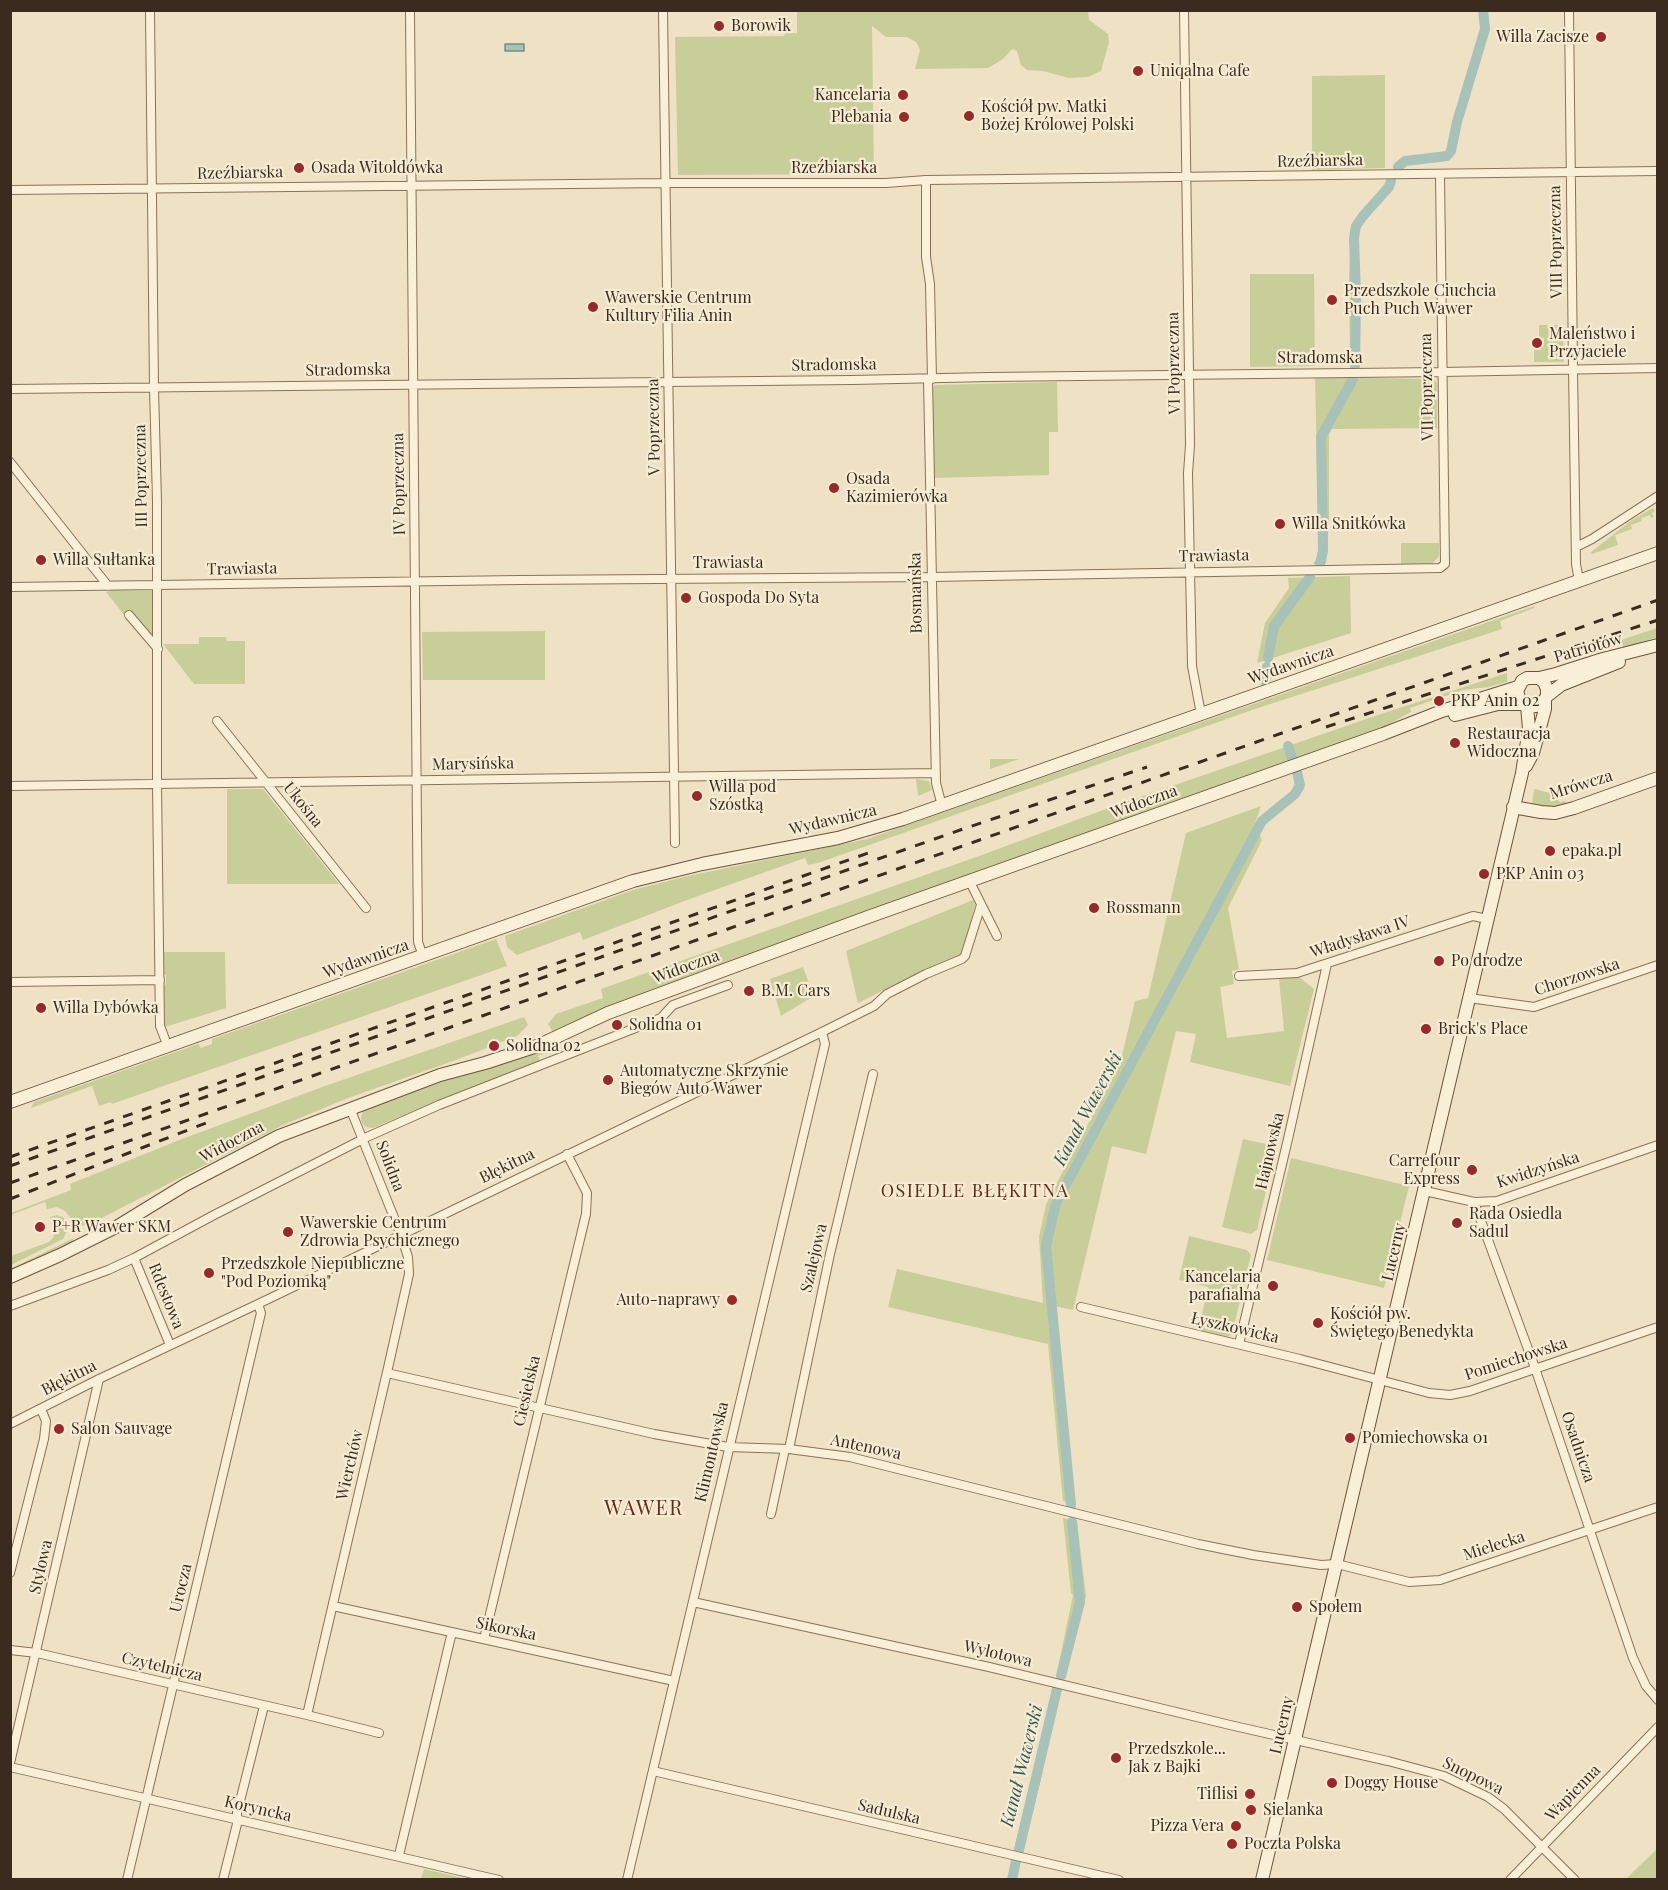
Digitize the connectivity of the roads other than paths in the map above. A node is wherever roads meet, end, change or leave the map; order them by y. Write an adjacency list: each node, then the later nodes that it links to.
1 (150, 10): 13 (street, III Poprzeczna)
2 (410, 10): 12 (street, IV Poprzeczna)
3 (663, 10): 11 (street, V Poprzeczna)
4 (1184, 10): 9 (street, VI Poprzeczna)
5 (1569, 10): 7 (street, VIII Poprzeczna)
6 (1658, 171): 7 (street, Rzeźbiarska)
7 (1570, 172): 8 (street, Rzeźbiarska); 16 (street, VIII Poprzeczna)
8 (1440, 174): 9 (street, Rzeźbiarska); 17 (street, VII Poprzeczna)
9 (1187, 177): 10 (street, Rzeźbiarska); 18 (street, VI Poprzeczna)
10 (926, 180): 11 (street, Rzeźbiarska); 19 (street, Bosmańska)
11 (667, 183): 12 (street, Rzeźbiarska); 20 (street, V Poprzeczna)
12 (411, 185): 13 (street, Rzeźbiarska); 21 (street, IV Poprzeczna)
13 (153, 189): 14 (street, Rzeźbiarska); 22 (street, III Poprzeczna)
14 (10, 190)
15 (1658, 368): 16 (street, Stradomska)
16 (1573, 369): 17 (street, Stradomska); 26 (street, VIII Poprzeczna)
17 (1442, 372): 18 (street, Stradomska); 28 (street, VII Poprzeczna)
18 (1188, 374): 19 (street, Stradomska); 29 (street, VI Poprzeczna)
19 (930, 379): 20 (street, Stradomska); 30 (street, Bosmańska)
20 (668, 381): 21 (street, Stradomska); 31 (street, V Poprzeczna)
21 (413, 384): 22 (street, Stradomska); 33 (street, IV Poprzeczna)
22 (154, 388): 23 (street, Stradomska); 35 (street, III Poprzeczna)
23 (10, 389)
24 (10, 462): 34 (street)
25 (1658, 496): 26 (street)
26 (1576, 547): 32 (street, VIII Poprzeczna)
27 (1658, 553): 32 (main road, Wydawnicza)
28 (1445, 564): 29 (street, Trawiasta)
29 (1190, 571): 30 (street, Trawiasta); 44 (street, VI Poprzeczna)
30 (931, 577): 31 (street, Trawiasta); 48 (street, Bosmańska)
31 (671, 579): 33 (street, Trawiasta); 49 (street, V Poprzeczna)
32 (1579, 581): 44 (main road, Wydawnicza)
33 (415, 582): 35 (street, Trawiasta); 51 (street, IV Poprzeczna)
34 (108, 586): 35 (street, Trawiasta); 36 (street, Trawiasta)
35 (158, 586): 39 (street, III Poprzeczna)
36 (10, 587)
37 (129, 615): 39 (street)
38 (1652, 647): 40 (main road, Patriotów); 42 (main road, Patriotów)
39 (158, 650): 52 (street, III Poprzeczna)
40 (1539, 678): 41 (main road); 42 (main road)
41 (1518, 687): 43 (main road); 46 (main road, Widoczna)
42 (1546, 698): 43 (main road); 47 (main road, Lucerny)
43 (1525, 705): 46 (main road, Widoczna); 47 (main road, Lucerny)
44 (1201, 714): 55 (main road, Wydawnicza)
45 (217, 721): 53 (street, Ukośna)
46 (1393, 731): 58 (main road, Widoczna)
47 (1533, 735): 56 (main road, Lucerny)
48 (936, 773): 49 (street, Marysińska); 55 (street, Bosmańska)
49 (674, 777): 51 (street, Marysińska); 57 (street, V Poprzeczna)
50 (1658, 778): 56 (main road, Mrówcza)
51 (416, 780): 53 (street, Marysińska); 63 (street, IV Poprzeczna)
52 (157, 783): 53 (street, Marysińska); 54 (street, Marysińska); 67 (street, III Poprzeczna)
53 (266, 783): 60 (street, Ukośna)
54 (10, 786)
55 (942, 806): 63 (main road, Wydawnicza)
56 (1513, 807): 61 (main road, Lucerny)
57 (675, 843)
58 (970, 882): 59 (street); 75 (main road, Widoczna)
59 (981, 905): 62 (street); 71 (street, Błękitna)
60 (366, 908)
61 (1487, 919): 64 (street, Władysława IV); 70 (main road, Lucerny)
62 (997, 936)
63 (423, 956): 72 (main road, Wydawnicza)
64 (1327, 964): 66 (street, Władysława IV); 88 (street, Hajnowska)
65 (1658, 965): 70 (street, Chorzowska)
66 (1239, 976)
67 (160, 980): 68 (street); 72 (street, III Poprzeczna)
68 (10, 982)
69 (728, 985): 76 (street, Widoczna)
70 (1469, 998): 79 (main road, Lucerny)
71 (822, 1032): 78 (street, Błękitna); 97 (street, Klimontowska)
72 (168, 1047): 74 (main road, Wydawnicza)
73 (873, 1074): 98 (street, Szalejowa)
74 (10, 1102)
75 (350, 1108): 76 (street, Solidna); 83 (main road, Widoczna)
76 (363, 1138): 81 (street, Solidna); 82 (street, Widoczna)
77 (1658, 1145): 80 (street, Kwidzyńska)
78 (567, 1154): 81 (street, Błękitna); 94 (street, Ciesielska)
79 (1425, 1191): 80 (street, Kwidzyńska); 93 (main road, Lucerny)
80 (1474, 1202): 90 (street, Osadnicza)
81 (401, 1235): 84 (street, Błękitna); 91 (street, Wierchów)
82 (134, 1258): 85 (street, Widoczna); 89 (street, Rdestowa)
83 (10, 1277)
84 (258, 1305): 89 (street, Błękitna); 111 (street, Urocza)
85 (10, 1306)
86 (1081, 1307): 88 (street, Łyszkowicka)
87 (1658, 1327): 90 (street, Pomiechowska)
88 (1239, 1344): 93 (street, Łyszkowicka)
89 (170, 1345): 92 (street, Błękitna)
90 (1535, 1368): 93 (street, Pomiechowska); 101 (street, Osadnicza)
91 (387, 1373): 94 (street, Antenowa); 105 (street, Wierchów)
92 (99, 1378): 95 (street, Błękitna); 109 (street, Stylowa)
93 (1380, 1381): 102 (main road, Lucerny)
94 (538, 1408): 97 (street, Antenowa); 107 (street, Ciesielska)
95 (42, 1409): 96 (street, Błękitna); 103 (street)
96 (10, 1424)
97 (728, 1447): 98 (street, Antenowa); 104 (street, Klimontowska)
98 (787, 1449): 100 (street, Szalejowa); 102 (street, Antenowa)
99 (1658, 1507): 101 (street, Mielecka)
100 (771, 1514)
101 (1590, 1530): 102 (street, Mielecka); 112 (street, Osadnicza)
102 (1337, 1564): 117 (main road, Lucerny)
103 (10, 1573)
104 (693, 1602): 110 (street, Klimontowska); 117 (street, Wylotowa)
105 (333, 1606): 106 (street, Sikorska); 114 (street, Wierchów)
106 (452, 1632): 107 (street, Sikorska); 123 (street)
107 (484, 1639): 110 (street, Sikorska)
108 (10, 1650): 109 (street, Czytelnicza)
109 (37, 1653): 111 (street, Czytelnicza); 118 (street, Stylowa)
110 (674, 1681): 119 (street, Klimontowska)
111 (173, 1685): 113 (street, Czytelnicza); 120 (street, Urocza)
112 (1658, 1700)
113 (264, 1706): 114 (street, Czytelnicza); 121 (street)
114 (307, 1715): 116 (street, Czytelnicza)
115 (1658, 1727): 122 (street, Wapienna)
116 (379, 1733)
117 (1295, 1740): 122 (street, Snopowa); 129 (main road, Lucerny)
118 (10, 1765): 120 (street, Koryncka)
119 (653, 1771): 127 (street, Klimontowska); 128 (street, Sadulska)
120 (146, 1799): 121 (street, Koryncka); 124 (street, Urocza)
121 (237, 1820): 123 (street, Koryncka); 125 (street)
122 (1542, 1847): 130 (street, Wapienna); 131 (street, Snopowa)
123 (399, 1855): 126 (street, Koryncka)
124 (127, 1880)
125 (223, 1880)
126 (498, 1880)
127 (627, 1880)
128 (1119, 1880)
129 (1262, 1880)
130 (1510, 1880)
131 (1575, 1880)

